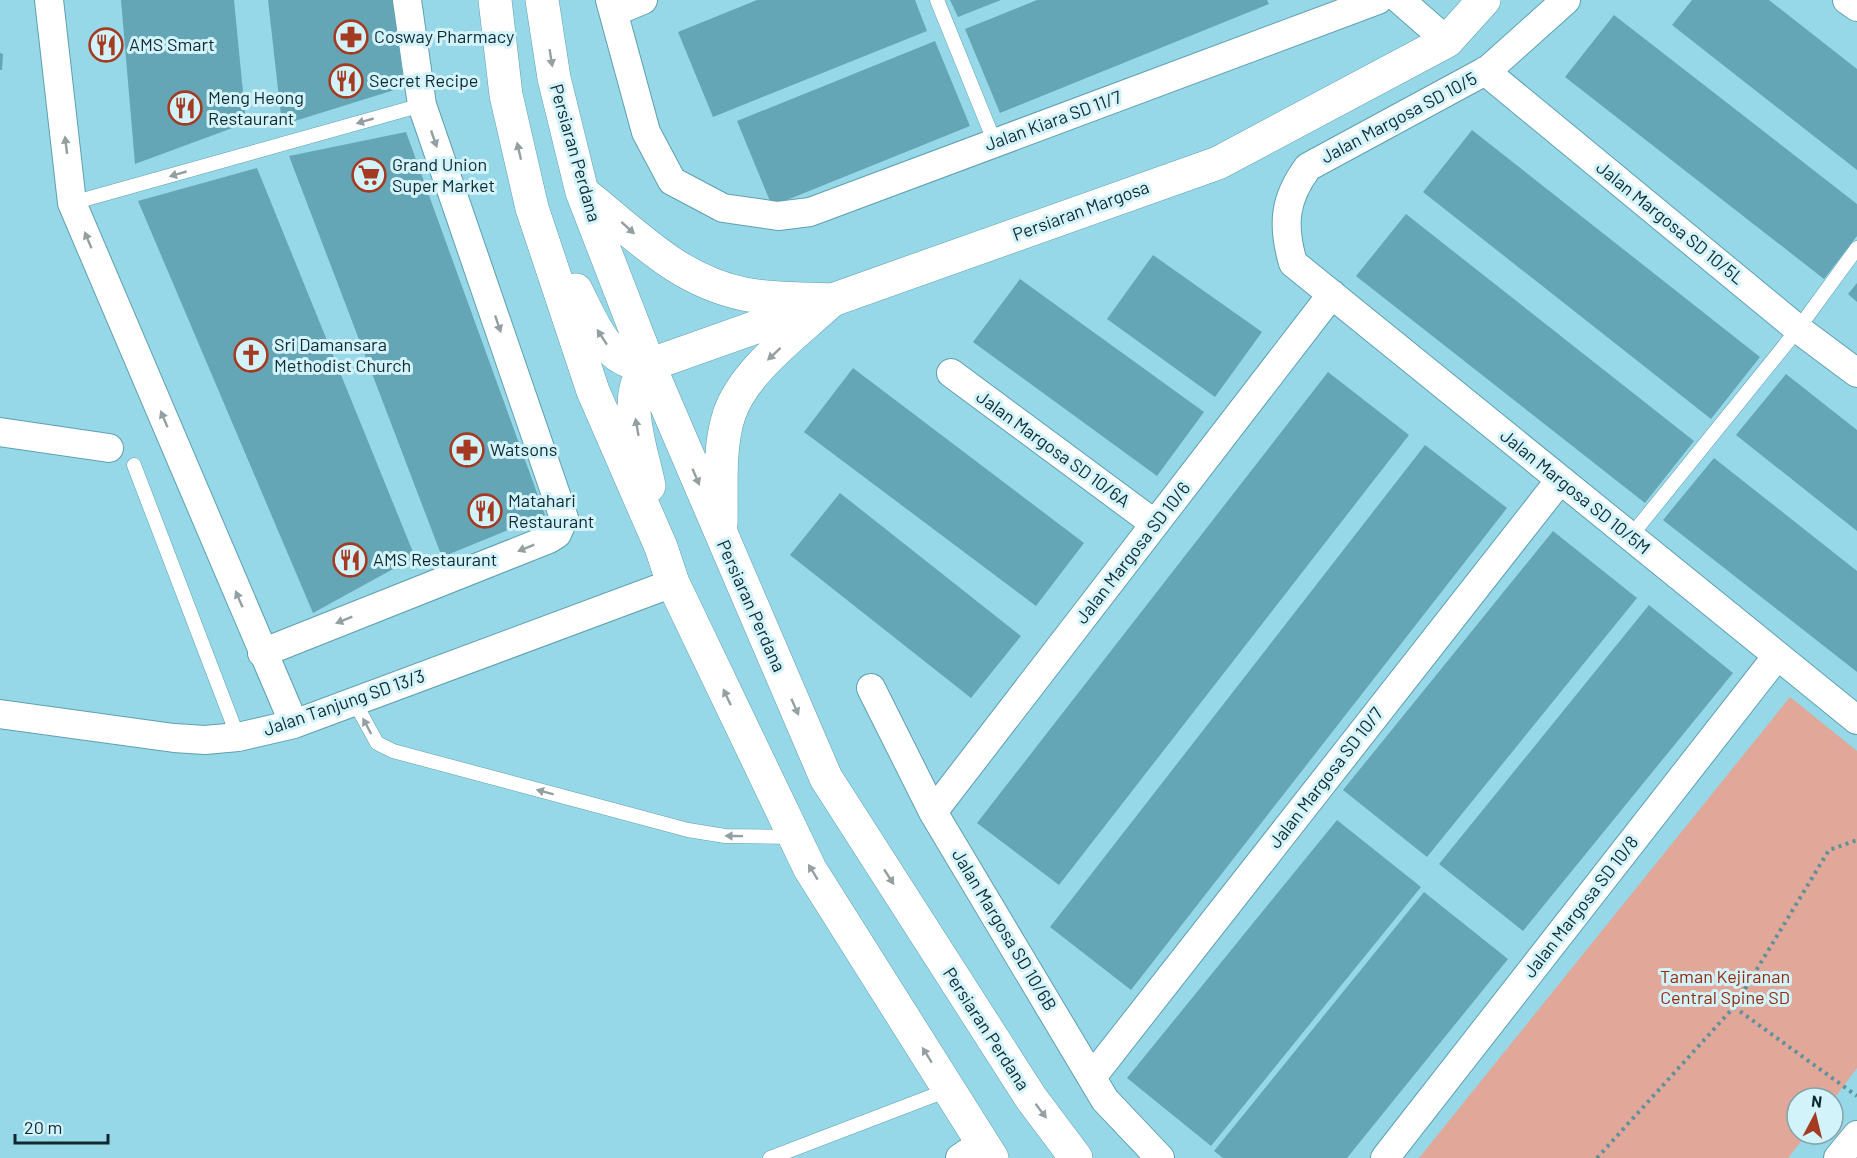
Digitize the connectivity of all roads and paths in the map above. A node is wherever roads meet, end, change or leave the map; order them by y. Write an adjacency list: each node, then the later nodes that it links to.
1 (49, 0): 19 (street, one-way to 1)
2 (407, 0): 16 (street)
3 (495, 0): 20 (main road, one-way to 3)
4 (542, 0): 18 (main road, Persiaran Perdana, one-way to 18)
5 (642, 0): 12 (street)
6 (937, 0): 17 (lane)
7 (1378, 0): 17 (street, Jalan Kiara SD 11/7)
8 (1400, 0): 14 (street)
9 (1484, 0): 14 (main road, Persiaran Margosa)
10 (1566, 0): 15 (street, Jalan Margosa SD 10/5)
11 (1847, 0): 13 (street)
12 (612, 6): 17 (street, Jalan Kiara SD 11/7)
13 (1857, 8)
14 (1447, 40): 24 (main road, Persiaran Margosa)
15 (1485, 71): 22 (street, Jalan Margosa SD 10/5); 25 (street, Jalan Margosa SD 10/5L)
16 (422, 105): 19 (lane, one-way to 19); 38 (street, one-way to 38)
17 (995, 143)
18 (582, 192): 24 (main road, one-way to 24); 26 (main road, Persiaran Perdana)
19 (72, 203): 38 (street, one-way to 19)
20 (532, 208): 26 (main road, one-way to 20); 36 (main road)
21 (1857, 248): 25 (lane)
22 (1293, 263): 23 (street, Jalan Margosa SD 10/5M)
23 (1332, 294): 32 (street, Jalan Margosa SD 10/5M); 33 (street, Jalan Margosa SD 10/6)
24 (832, 300): 26 (main road, Persiaran Margosa); 35 (main road, one-way to 35)
25 (1798, 329): 27 (street, Jalan Margosa SD 10/5L); 34 (lane)
26 (649, 365): 35 (main road, Persiaran Perdana, one-way to 35); 36 (main road, one-way to 26)
27 (1857, 373)
28 (951, 374): 33 (street, Jalan Margosa SD 10/6A)
29 (0, 432): 30 (street)
30 (110, 448)
31 (134, 465): 45 (lane)
32 (1560, 480): 34 (street, Jalan Margosa SD 10/5M); 50 (street, Jalan Margosa SD 10/7)
33 (1155, 524): 46 (street, Jalan Margosa SD 10/6)
34 (1630, 537): 39 (street, Jalan Margosa SD 10/5M)
35 (721, 538): 56 (main road, Persiaran Perdana, one-way to 56)
36 (661, 547): 37 (main road)
37 (673, 583): 41 (street, Jalan Tanjung SD 13/3); 47 (main road, one-way to 37)
38 (262, 653): 44 (street)
39 (1777, 656): 43 (street, Jalan Margosa SD 10/5M); 58 (street, Jalan Margosa SD 10/8)
40 (871, 688): 46 (street, Jalan Margosa SD 10/6B)
41 (354, 701): 44 (street, Jalan Tanjung SD 13/3); 47 (lane, one-way to 41)
42 (0, 714): 45 (street, Jalan Tanjung SD 13/3)
43 (1857, 720)
44 (294, 724): 45 (street, Jalan Tanjung SD 13/3)
45 (238, 737)
46 (933, 812): 50 (street, Jalan Margosa SD 10/6B)
47 (793, 837): 51 (main road, one-way to 47)
48 (1857, 840): 49 (path)
49 (1734, 1007): 52 (path); 59 (path)
50 (1092, 1077): 57 (street, Jalan Margosa SD 10/6B)
51 (948, 1090): 54 (main road); 55 (lane)
52 (1857, 1096)
53 (1857, 1134): 60 (street)
54 (978, 1153)
55 (770, 1158)
56 (1076, 1158)
57 (1160, 1158)
58 (1385, 1158)
59 (1597, 1158)
60 (1838, 1158)

